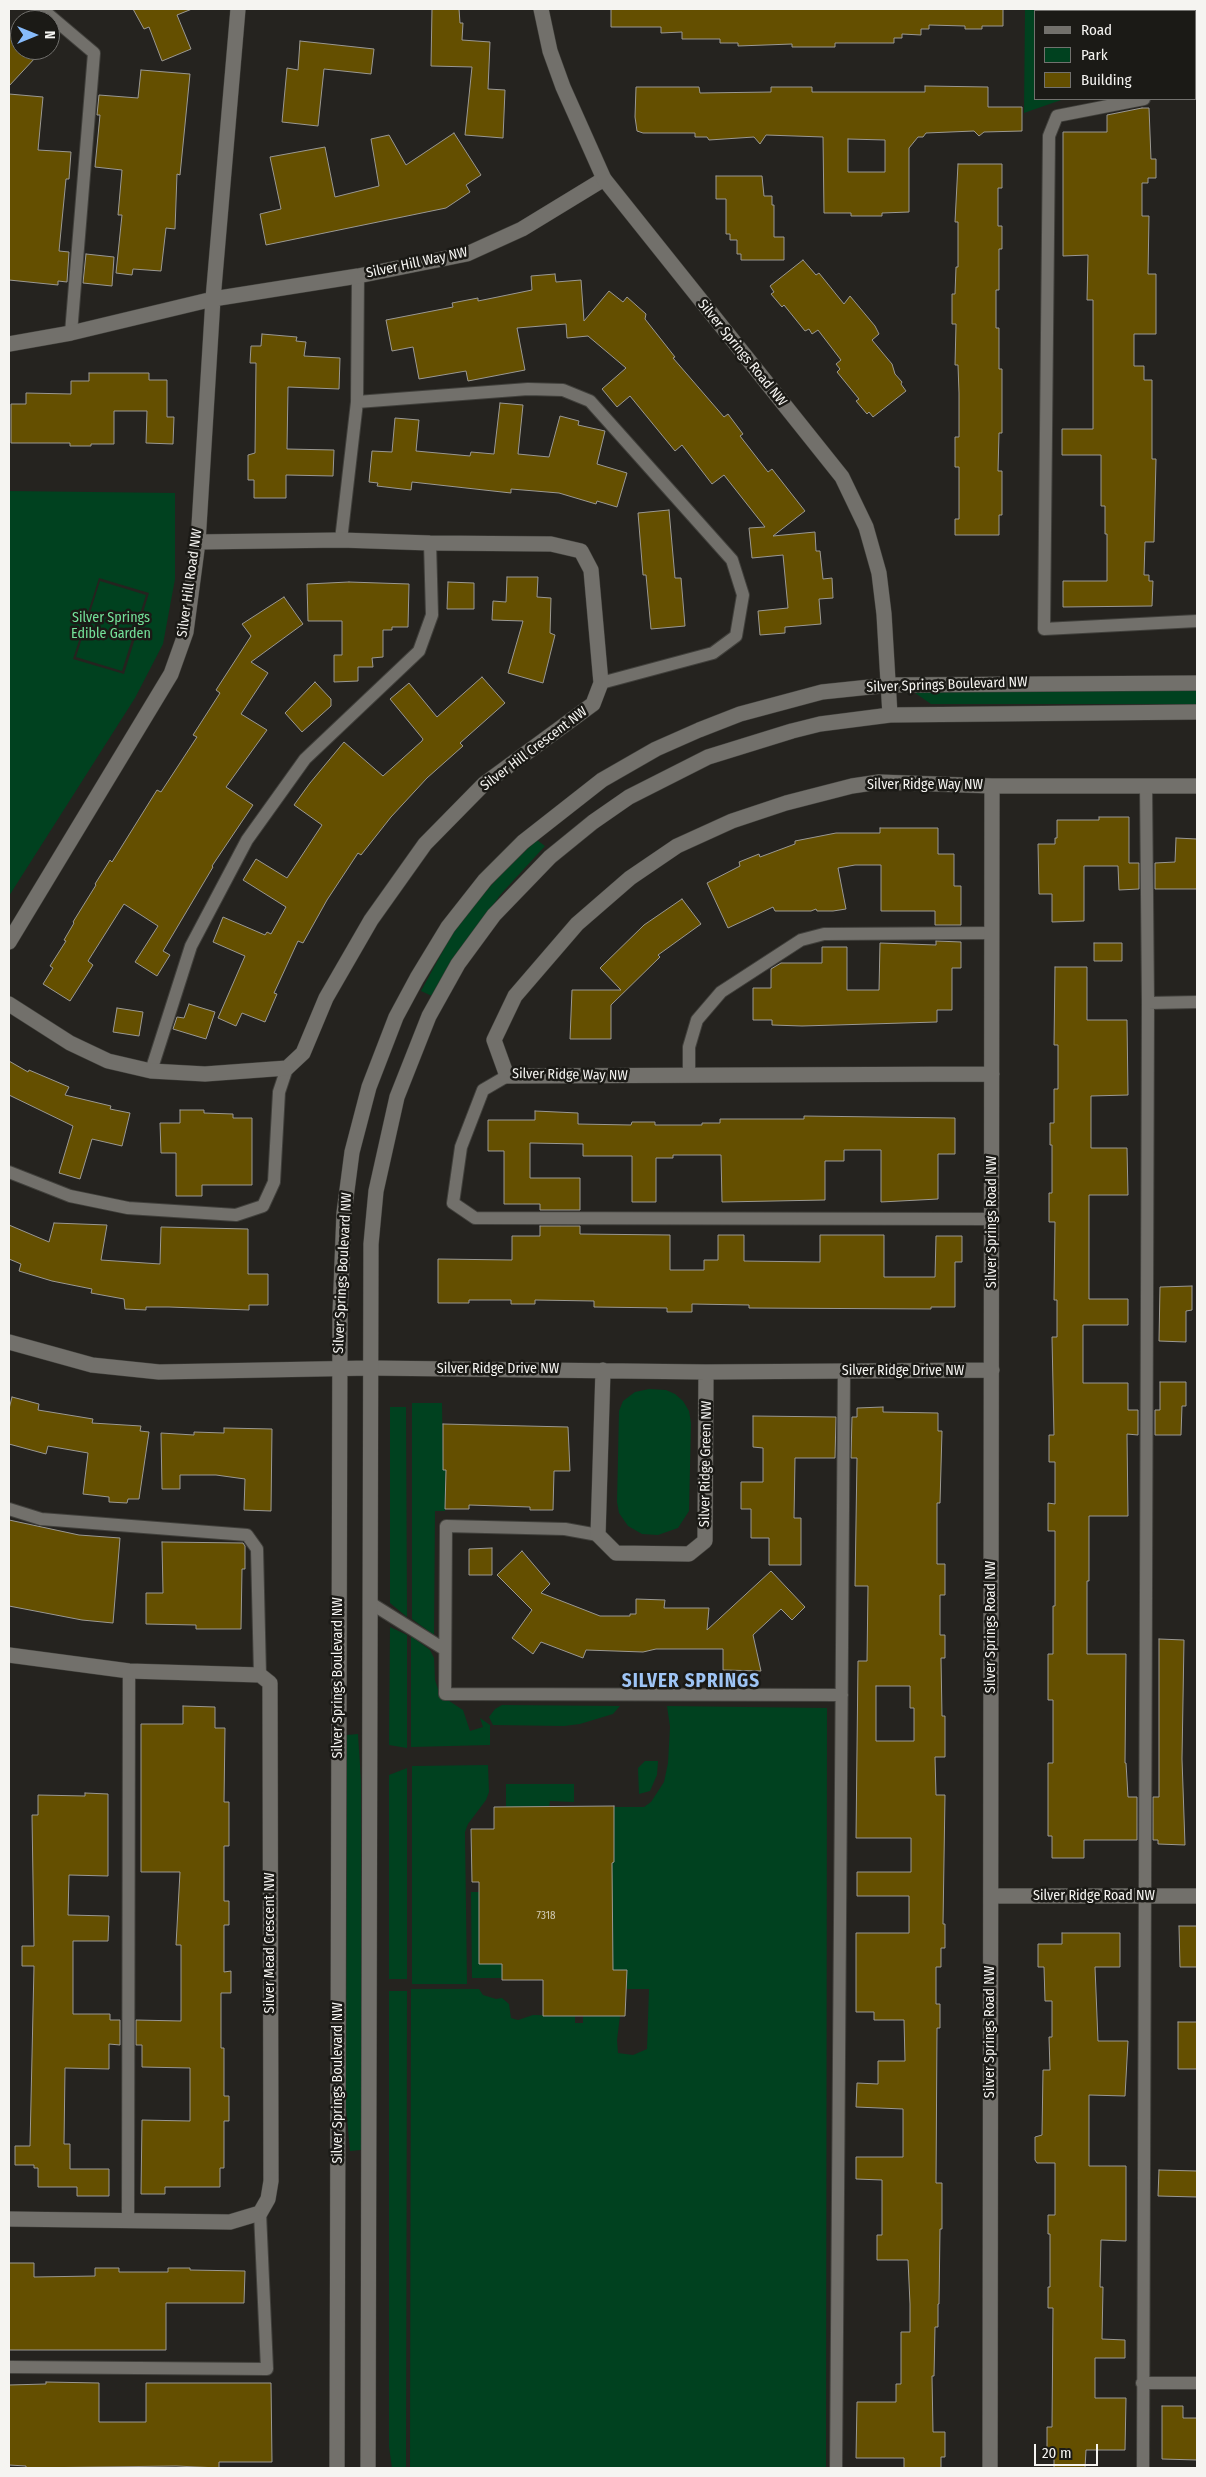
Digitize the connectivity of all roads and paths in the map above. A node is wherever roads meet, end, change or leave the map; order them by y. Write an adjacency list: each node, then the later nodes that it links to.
1 (42, 9): 8 (lane)
2 (238, 9): 7 (street)
3 (541, 9): 5 (street, Silver Springs Road NW)
4 (1139, 100): 14 (lane)
5 (604, 180): 6 (street, Silver Hill Way NW); 17 (street, Silver Springs Road NW)
6 (358, 276): 7 (street, Silver Hill Way NW); 10 (lane)
7 (213, 298): 8 (street, Silver Hill Way NW); 12 (street, Silver Hill Road NW)
8 (71, 334): 9 (street, Silver Hill Way NW)
9 (9, 344)
10 (357, 402): 11 (lane); 15 (lane)
11 (341, 540): 12 (street, Silver Hill Crescent NW); 13 (street, Silver Hill Crescent NW)
12 (198, 542): 24 (street, Silver Hill Road NW)
13 (430, 543): 15 (street, Silver Hill Crescent NW); 29 (lane)
14 (1197, 621)
15 (601, 683): 28 (street, Silver Hill Crescent NW)
16 (1197, 683): 17 (street, Silver Springs Boulevard NW)
17 (889, 685): 19 (street, Silver Springs Road NW); 36 (street, Silver Springs Boulevard NW)
18 (1197, 712): 19 (street, Silver Springs Boulevard NW)
19 (890, 715): 37 (street, Silver Springs Boulevard NW)
20 (1146, 785): 21 (street, Silver Ridge Way NW); 22 (street, Silver Ridge Way NW); 26 (lane)
21 (992, 786): 23 (street, Silver Springs Road NW); 31 (street, Silver Ridge Way NW)
22 (1197, 786)
23 (992, 933): 30 (street, Silver Springs Road NW); 32 (lane)
24 (9, 942)
25 (1197, 1002): 26 (lane)
26 (1148, 1003): 52 (lane)
27 (9, 1004): 29 (street)
28 (287, 1068): 29 (street); 33 (lane)
29 (151, 1071)
30 (992, 1074): 32 (street, Silver Ridge Way NW); 34 (street, Silver Springs Road NW)
31 (507, 1076): 32 (street, Silver Ridge Way NW); 34 (lane)
32 (689, 1076)
33 (9, 1172)
34 (992, 1219): 39 (street, Silver Springs Road NW)
35 (9, 1342): 36 (street, Silver Ridge Drive NW)
36 (339, 1367): 37 (street, Silver Ridge Drive NW); 59 (street, Silver Springs Boulevard NW)
37 (370, 1368): 38 (street, Silver Ridge Drive NW); 44 (street, Silver Springs Boulevard NW)
38 (603, 1370): 41 (street, Silver Ridge Drive NW); 43 (street)
39 (992, 1370): 40 (street, Silver Ridge Drive NW); 50 (street, Silver Springs Road NW)
40 (844, 1371): 41 (street, Silver Ridge Drive NW); 49 (lane)
41 (706, 1372): 43 (street, Silver Ridge Green NW)
42 (9, 1509): 48 (lane)
43 (598, 1535): 45 (lane)
44 (372, 1604): 45 (lane); 60 (street, Silver Springs Boulevard NW)
45 (444, 1649): 49 (lane)
46 (9, 1655): 47 (street)
47 (129, 1671): 48 (street); 55 (lane)
48 (260, 1675): 53 (street, Silver Mead Crescent NW)
49 (842, 1696): 61 (lane)
50 (991, 1896): 52 (street, Silver Ridge Road NW); 62 (street, Silver Springs Road NW)
51 (1197, 1896): 52 (street, Silver Ridge Road NW)
52 (1145, 1897): 57 (lane)
53 (260, 2213): 55 (street); 56 (lane)
54 (9, 2219): 55 (street)
55 (128, 2220)
56 (9, 2367)
57 (1142, 2383): 58 (lane); 63 (lane)
58 (1197, 2383)
59 (337, 2468)
60 (368, 2468)
61 (836, 2468)
62 (990, 2468)
63 (1143, 2468)

